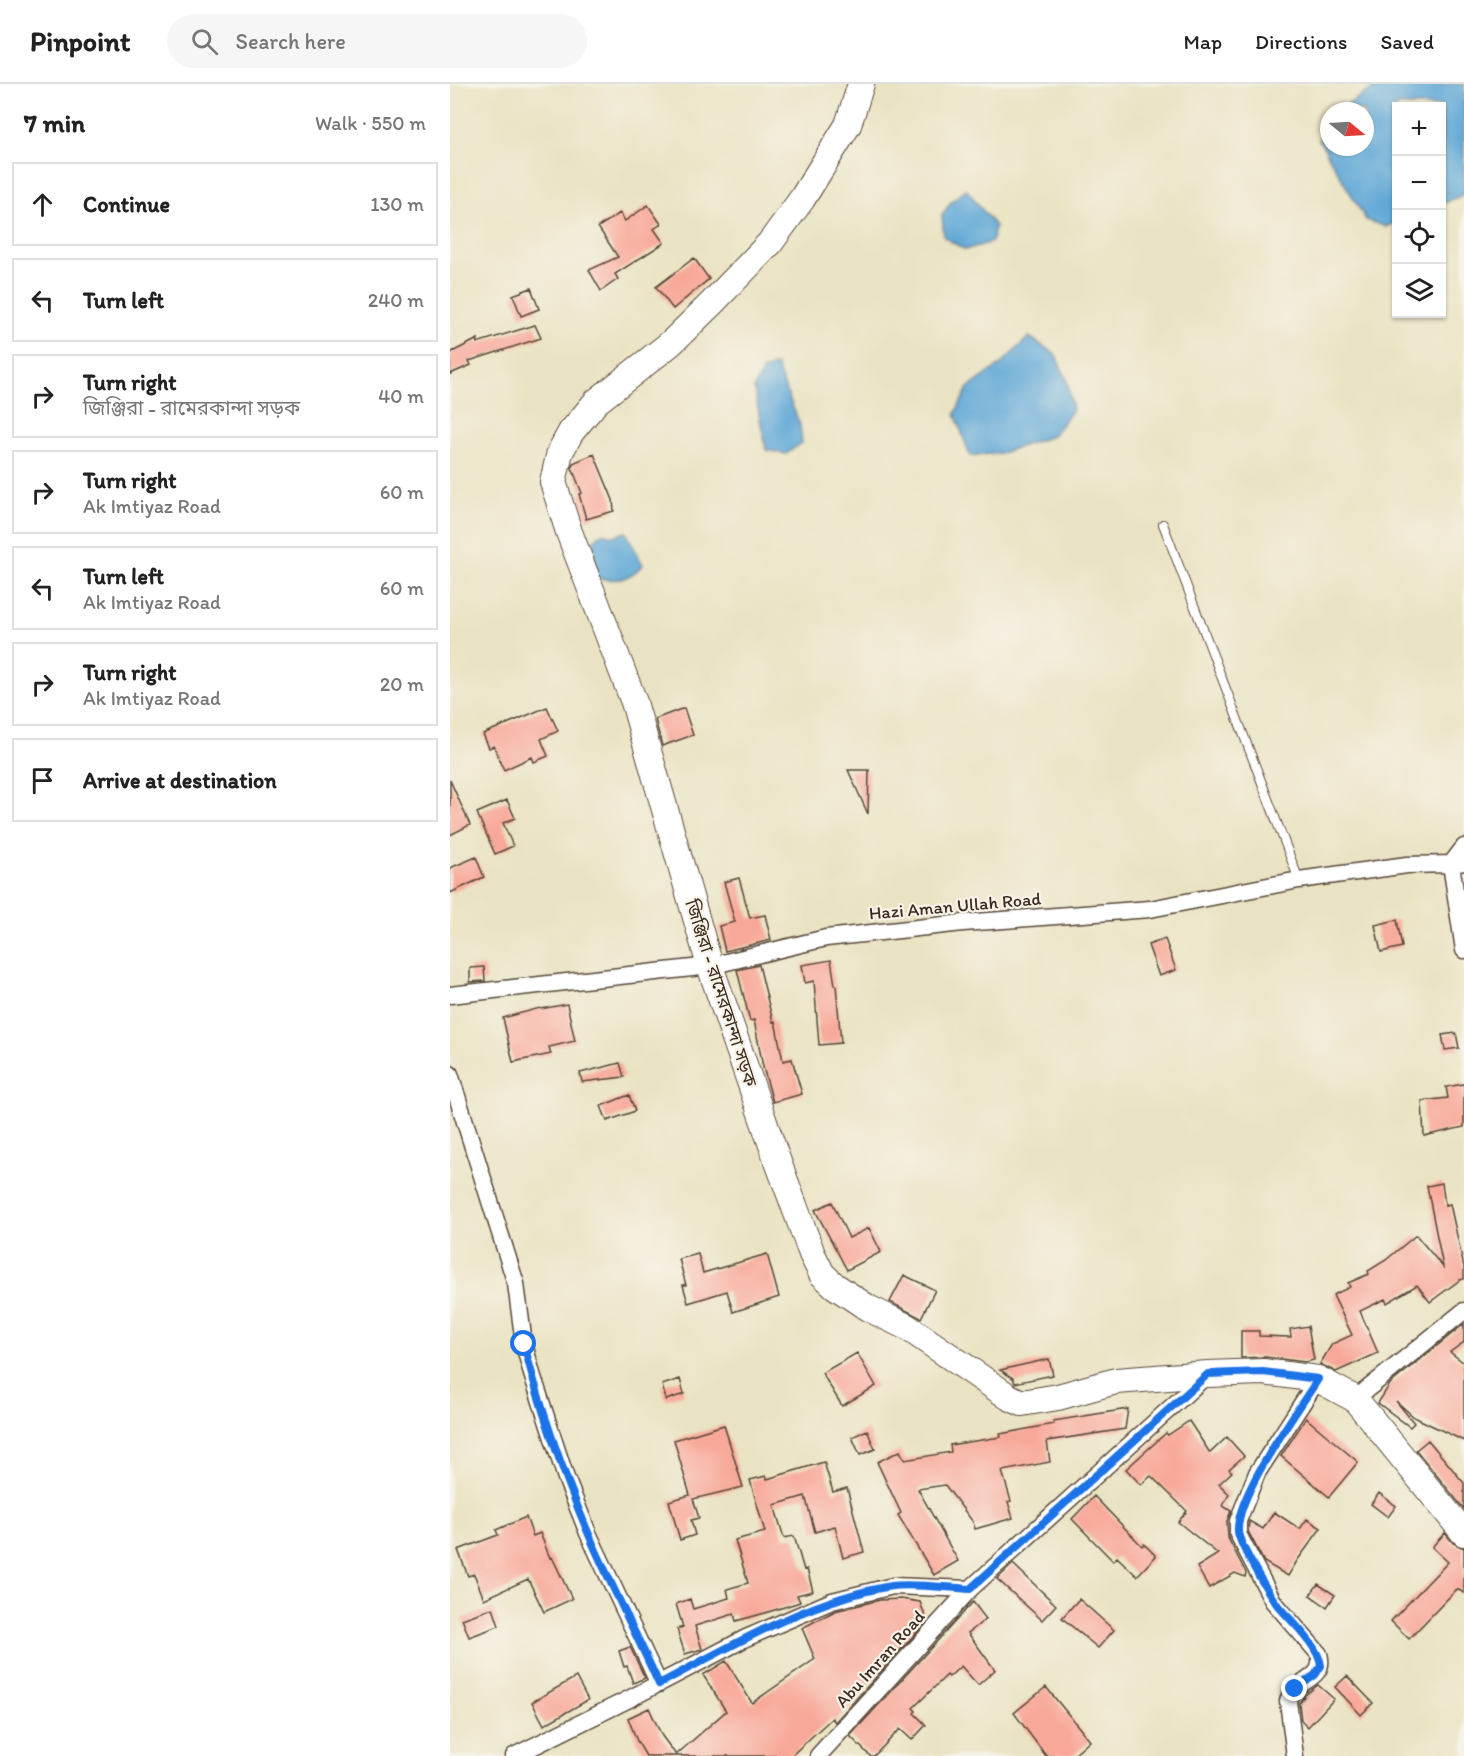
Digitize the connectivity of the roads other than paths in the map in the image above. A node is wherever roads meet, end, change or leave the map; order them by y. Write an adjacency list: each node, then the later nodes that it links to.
1 (861, 84): 7 (main road, জিঞ্জিরা - রামেরকান্দা সড়ক)
2 (1163, 524): 5 (lane)
3 (1464, 847): 4 (street)
4 (1458, 863): 5 (street, Hazi Aman Ullah Road); 6 (street)
5 (1299, 880): 7 (street, Hazi Aman Ullah Road)
6 (1464, 950)
7 (710, 966): 8 (street, Hazi Aman Ullah Road); 11 (main road, জিঞ্জিরা - রামেরকান্দা সড়ক)
8 (450, 995)
9 (450, 1074): 16 (street)
10 (1464, 1311): 13 (street)
11 (1208, 1374): 12 (main road, জিঞ্জিরা - রামেরকান্দা সড়ক); 15 (street, Abu Imran Road)
12 (1318, 1379): 13 (main road, জিঞ্জিরা - রামেরকান্দা সড়ক); 19 (street)
13 (1355, 1399): 14 (main road, জিঞ্জিরা - রামেরকান্দা সড়ক)
14 (1464, 1533)
15 (970, 1589): 16 (street); 18 (street, Abu Imran Road)
16 (659, 1684): 17 (street)
17 (514, 1756)
18 (818, 1756)
19 (1295, 1756)

